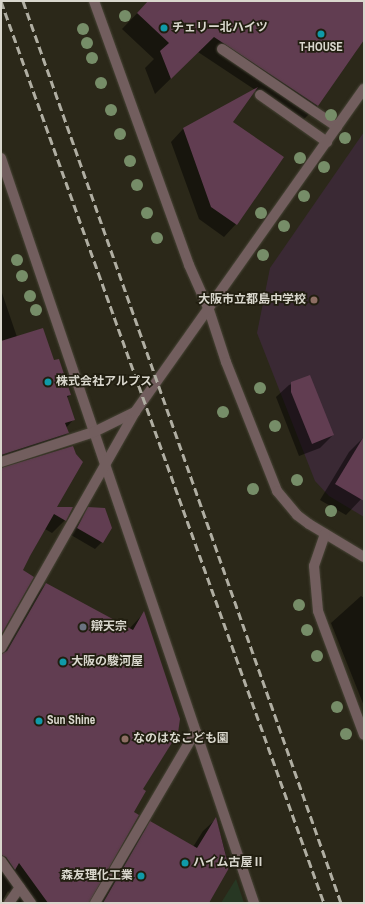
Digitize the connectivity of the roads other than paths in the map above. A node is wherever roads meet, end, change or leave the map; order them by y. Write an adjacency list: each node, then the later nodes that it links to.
1 (94, 1): 8 (street)
2 (222, 49): 5 (street)
3 (364, 89): 5 (street)
4 (260, 95): 6 (street)
5 (337, 127): 6 (street)
6 (327, 142): 8 (street)
7 (1, 158): 10 (street)
8 (209, 310): 9 (street); 13 (street)
9 (135, 412): 10 (street); 12 (street)
10 (94, 432): 11 (street); 12 (street)
11 (1, 462)
12 (105, 462): 15 (street); 16 (street)
13 (325, 534): 14 (street); 17 (street)
14 (364, 557)
15 (1, 648)
16 (196, 731): 22 (street); 23 (street)
17 (364, 735)
18 (1, 861): 19 (street)
19 (20, 887): 20 (street); 21 (street)
20 (9, 903)
21 (31, 903)
22 (95, 903)
23 (254, 903)

